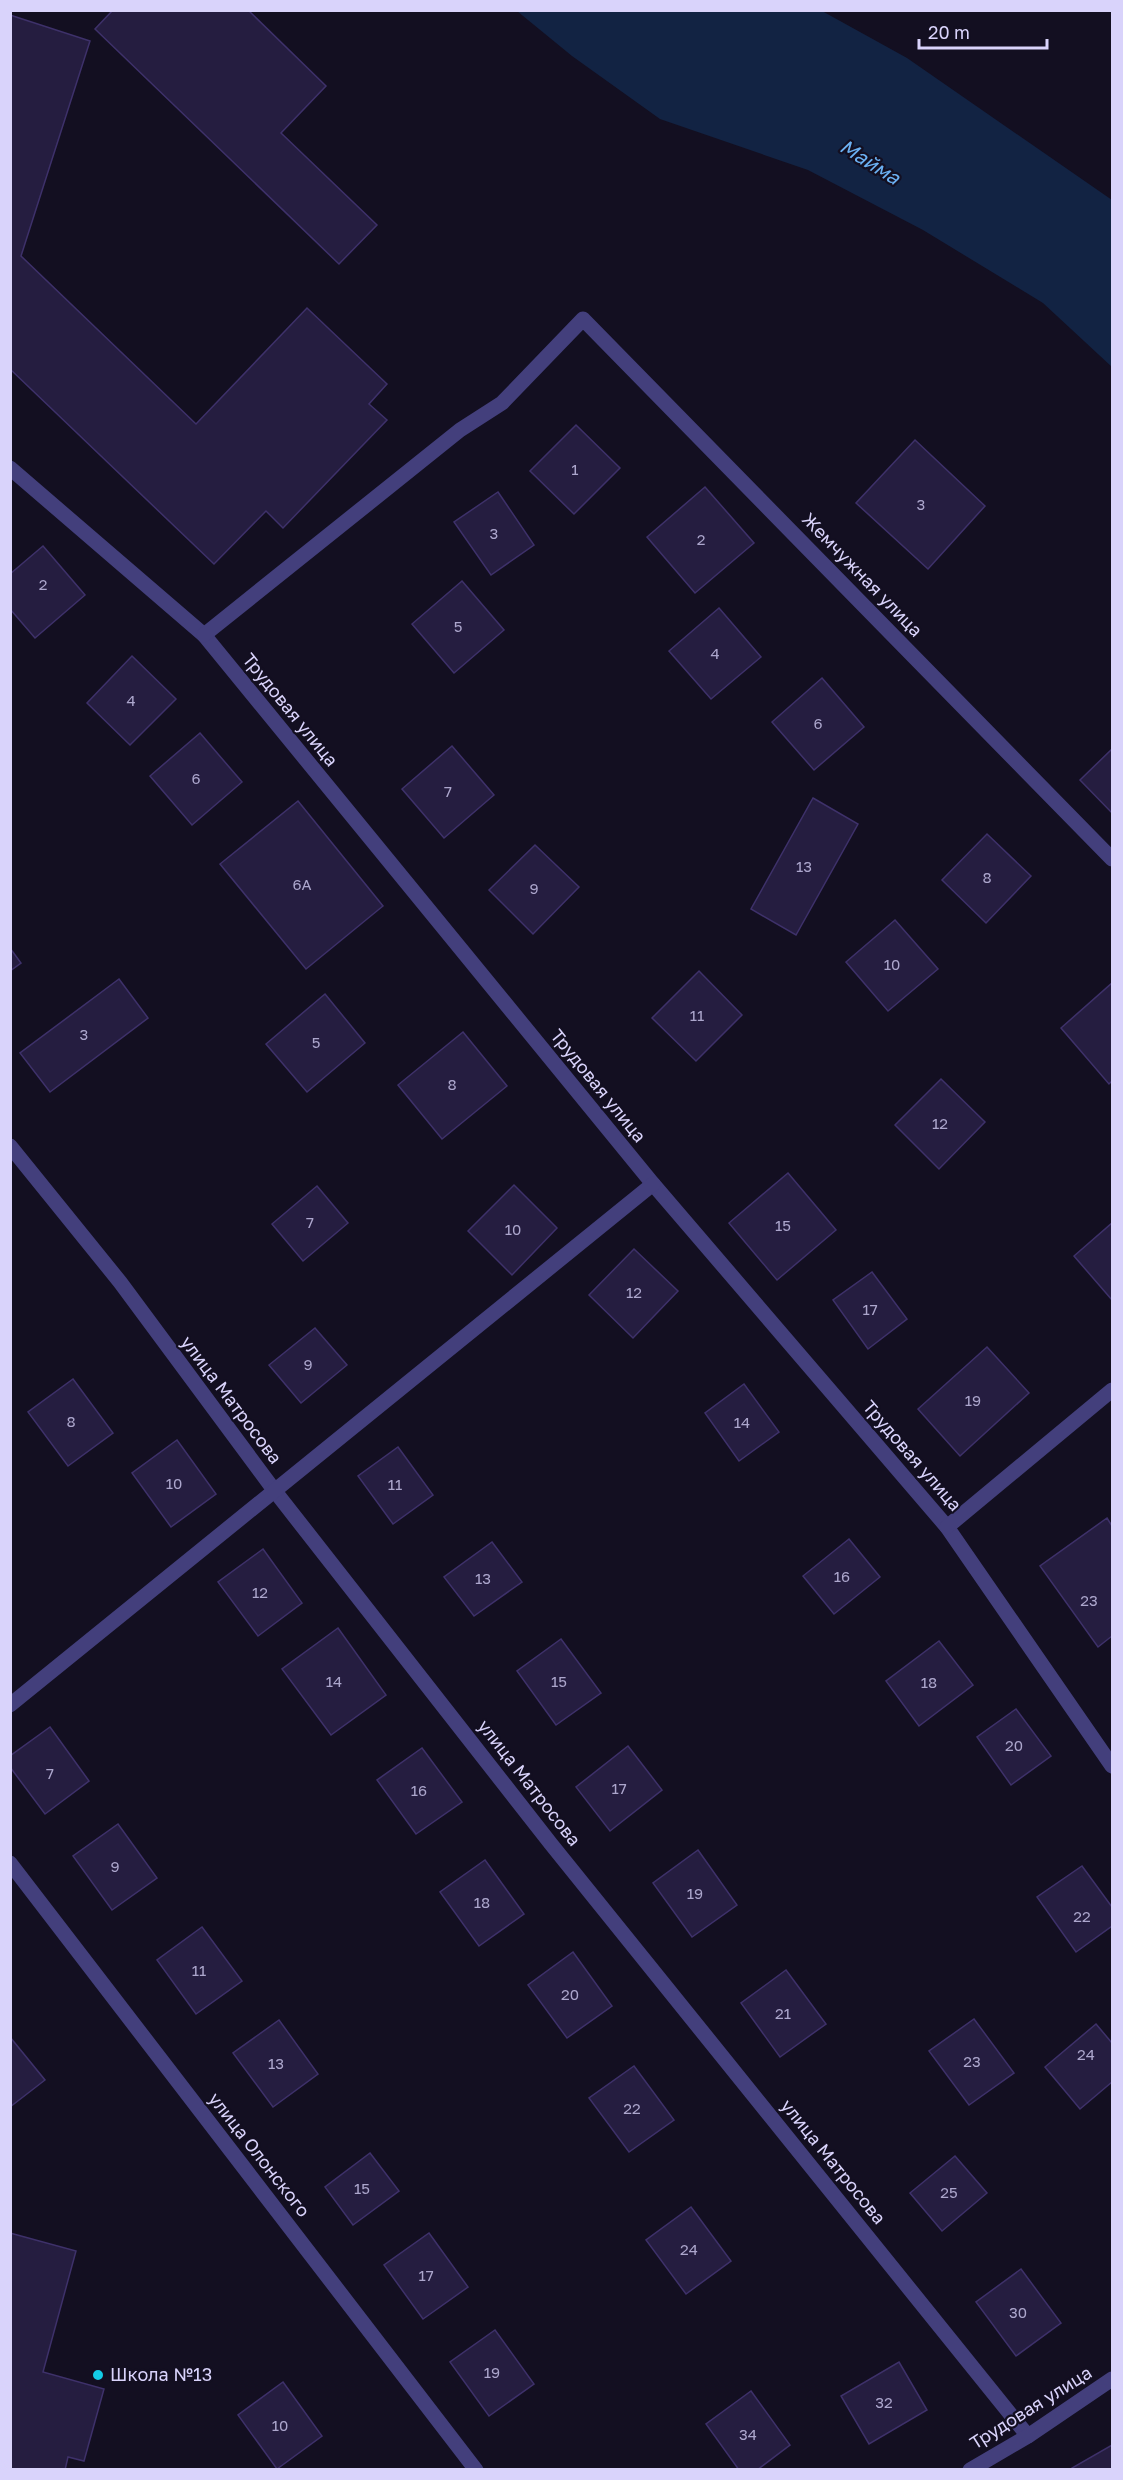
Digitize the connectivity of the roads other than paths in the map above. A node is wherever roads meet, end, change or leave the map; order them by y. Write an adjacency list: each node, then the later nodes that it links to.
1 (10, 468): 2 (street, Трудовая улица)
2 (204, 635): 3 (street, Жемчужная улица); 5 (street, Трудовая улица)
3 (1113, 859)
4 (10, 1146): 7 (street, улица Матросова)
5 (653, 1184): 7 (street); 8 (street, Трудовая улица)
6 (1113, 1390): 8 (street)
7 (274, 1490): 9 (street); 13 (street, улица Матросова)
8 (947, 1527): 10 (street, Трудовая улица)
9 (10, 1705)
10 (1113, 1766)
11 (10, 1863): 14 (street, улица Олонского)
12 (1113, 2379): 13 (street, Трудовая улица)
13 (1028, 2436): 15 (street, Трудовая улица)
14 (476, 2469)
15 (970, 2469)

